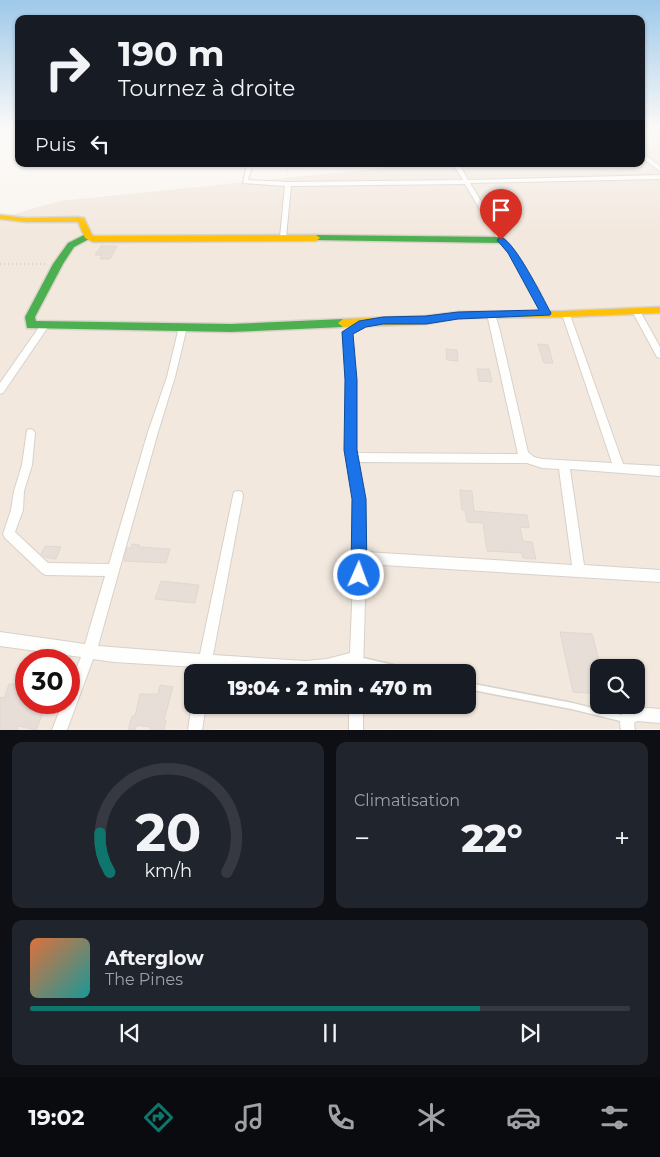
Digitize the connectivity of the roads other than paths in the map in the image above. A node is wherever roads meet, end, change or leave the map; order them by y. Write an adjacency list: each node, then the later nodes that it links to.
1 (249, 167): 5 (street)
2 (458, 167): 4 (street)
3 (660, 177): 4 (street)
4 (468, 180): 5 (street); 9 (street)
5 (288, 184): 8 (street)
6 (0, 216): 7 (street)
7 (88, 236): 8 (street); 17 (street)
8 (283, 237): 9 (street)
9 (501, 240): 12 (street)
10 (660, 310): 11 (street)
11 (636, 311): 14 (street); 20 (street)
12 (546, 313): 13 (street); 14 (street)
13 (491, 314): 16 (street); 24 (street)
14 (566, 314): 26 (street)
15 (334, 324): 16 (street); 18 (street); 19 (street)
16 (363, 324): 19 (street)
17 (45, 325): 18 (street); 21 (street)
18 (182, 327): 30 (street)
19 (348, 332): 23 (street)
20 (660, 355)
21 (0, 390)
22 (30, 433): 30 (street)
23 (352, 457): 24 (street); 29 (street)
24 (526, 459): 25 (street)
25 (564, 464): 26 (street); 31 (street)
26 (619, 468): 27 (street)
27 (660, 471)
28 (238, 496): 36 (street)
29 (360, 558): 31 (street); 37 (street)
30 (113, 570): 34 (street)
31 (579, 570): 32 (street)
32 (660, 576)
33 (0, 639): 34 (street)
34 (90, 650): 35 (street); 43 (street)
35 (188, 664)
36 (204, 664)
37 (355, 664)
38 (476, 688): 42 (lane)
39 (198, 714): 44 (street)
40 (356, 714): 45 (street)
41 (660, 716): 42 (street)
42 (627, 724)
43 (59, 730)
44 (195, 730)
45 (356, 730)

